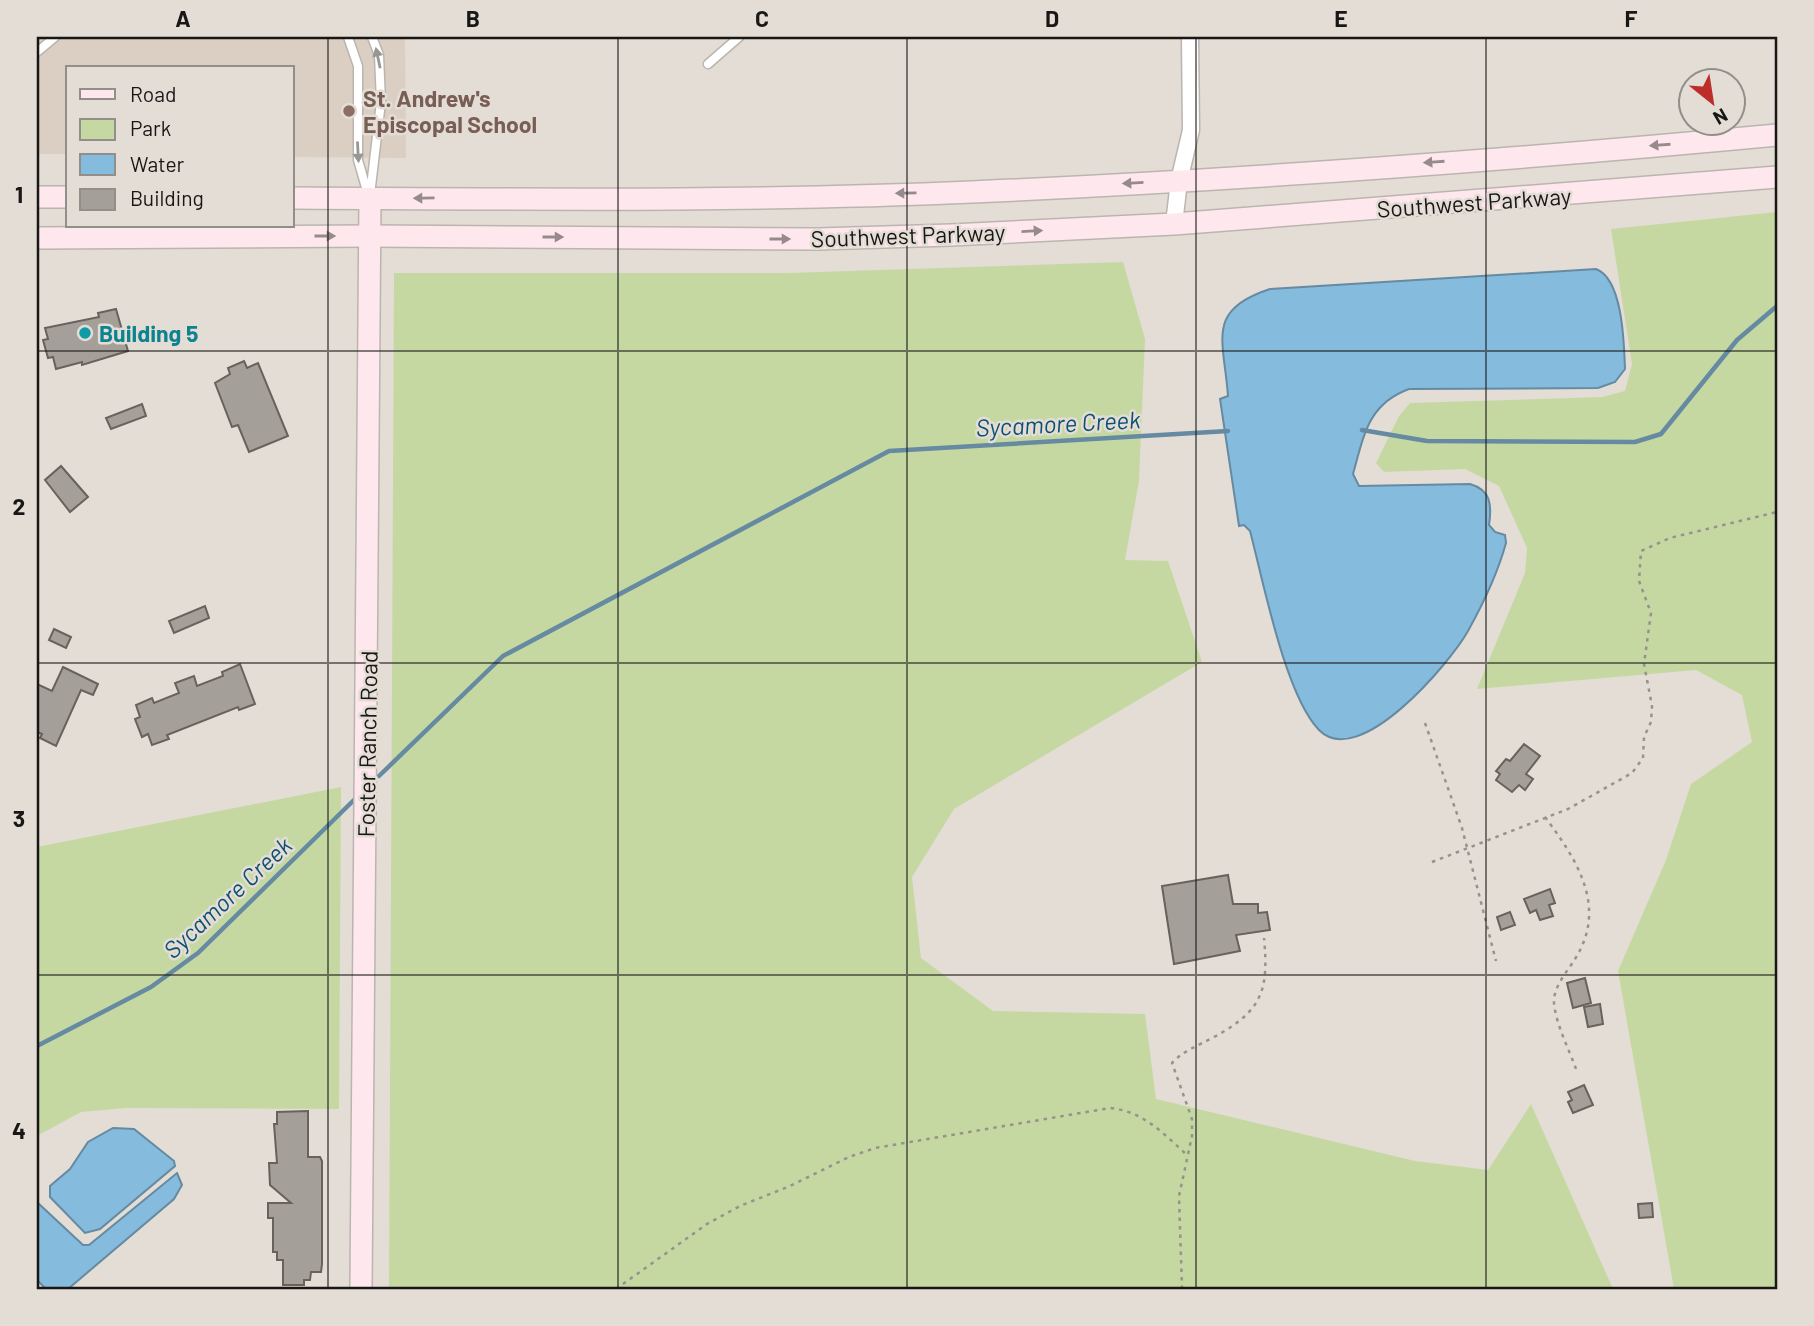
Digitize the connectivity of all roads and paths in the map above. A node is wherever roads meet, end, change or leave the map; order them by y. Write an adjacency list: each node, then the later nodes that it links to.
1 (55, 37): 6 (lane)
2 (348, 37): 14 (lane, one-way to 14)
3 (372, 37): 14 (lane, one-way to 3)
4 (739, 37): 7 (lane)
5 (1190, 37): 10 (street)
6 (37, 52)
7 (708, 64)
8 (1777, 135): 10 (main road, Southwest Parkway, one-way to 10)
9 (1777, 177): 15 (main road, Southwest Parkway)
10 (1179, 181): 14 (main road, Southwest Parkway, one-way to 14); 15 (street)
11 (37, 197): 12 (main road)
12 (66, 197)
13 (294, 198): 14 (main road, Southwest Parkway)
14 (369, 198): 16 (main road, Foster Ranch Road)
15 (1174, 224): 16 (main road, Southwest Parkway, one-way to 15)
16 (369, 236): 17 (main road, Southwest Parkway, one-way to 16); 27 (main road, Foster Ranch Road)
17 (37, 239)
18 (1777, 512): 20 (path)
19 (1425, 723): 21 (path)
20 (1545, 817): 21 (path); 25 (path)
21 (1466, 847): 22 (path); 24 (path)
22 (1432, 862)
23 (1264, 939): 26 (path)
24 (1496, 961)
25 (1576, 1069)
26 (1187, 1155): 28 (path); 29 (path)
27 (361, 1289)
28 (616, 1289)
29 (1182, 1289)

